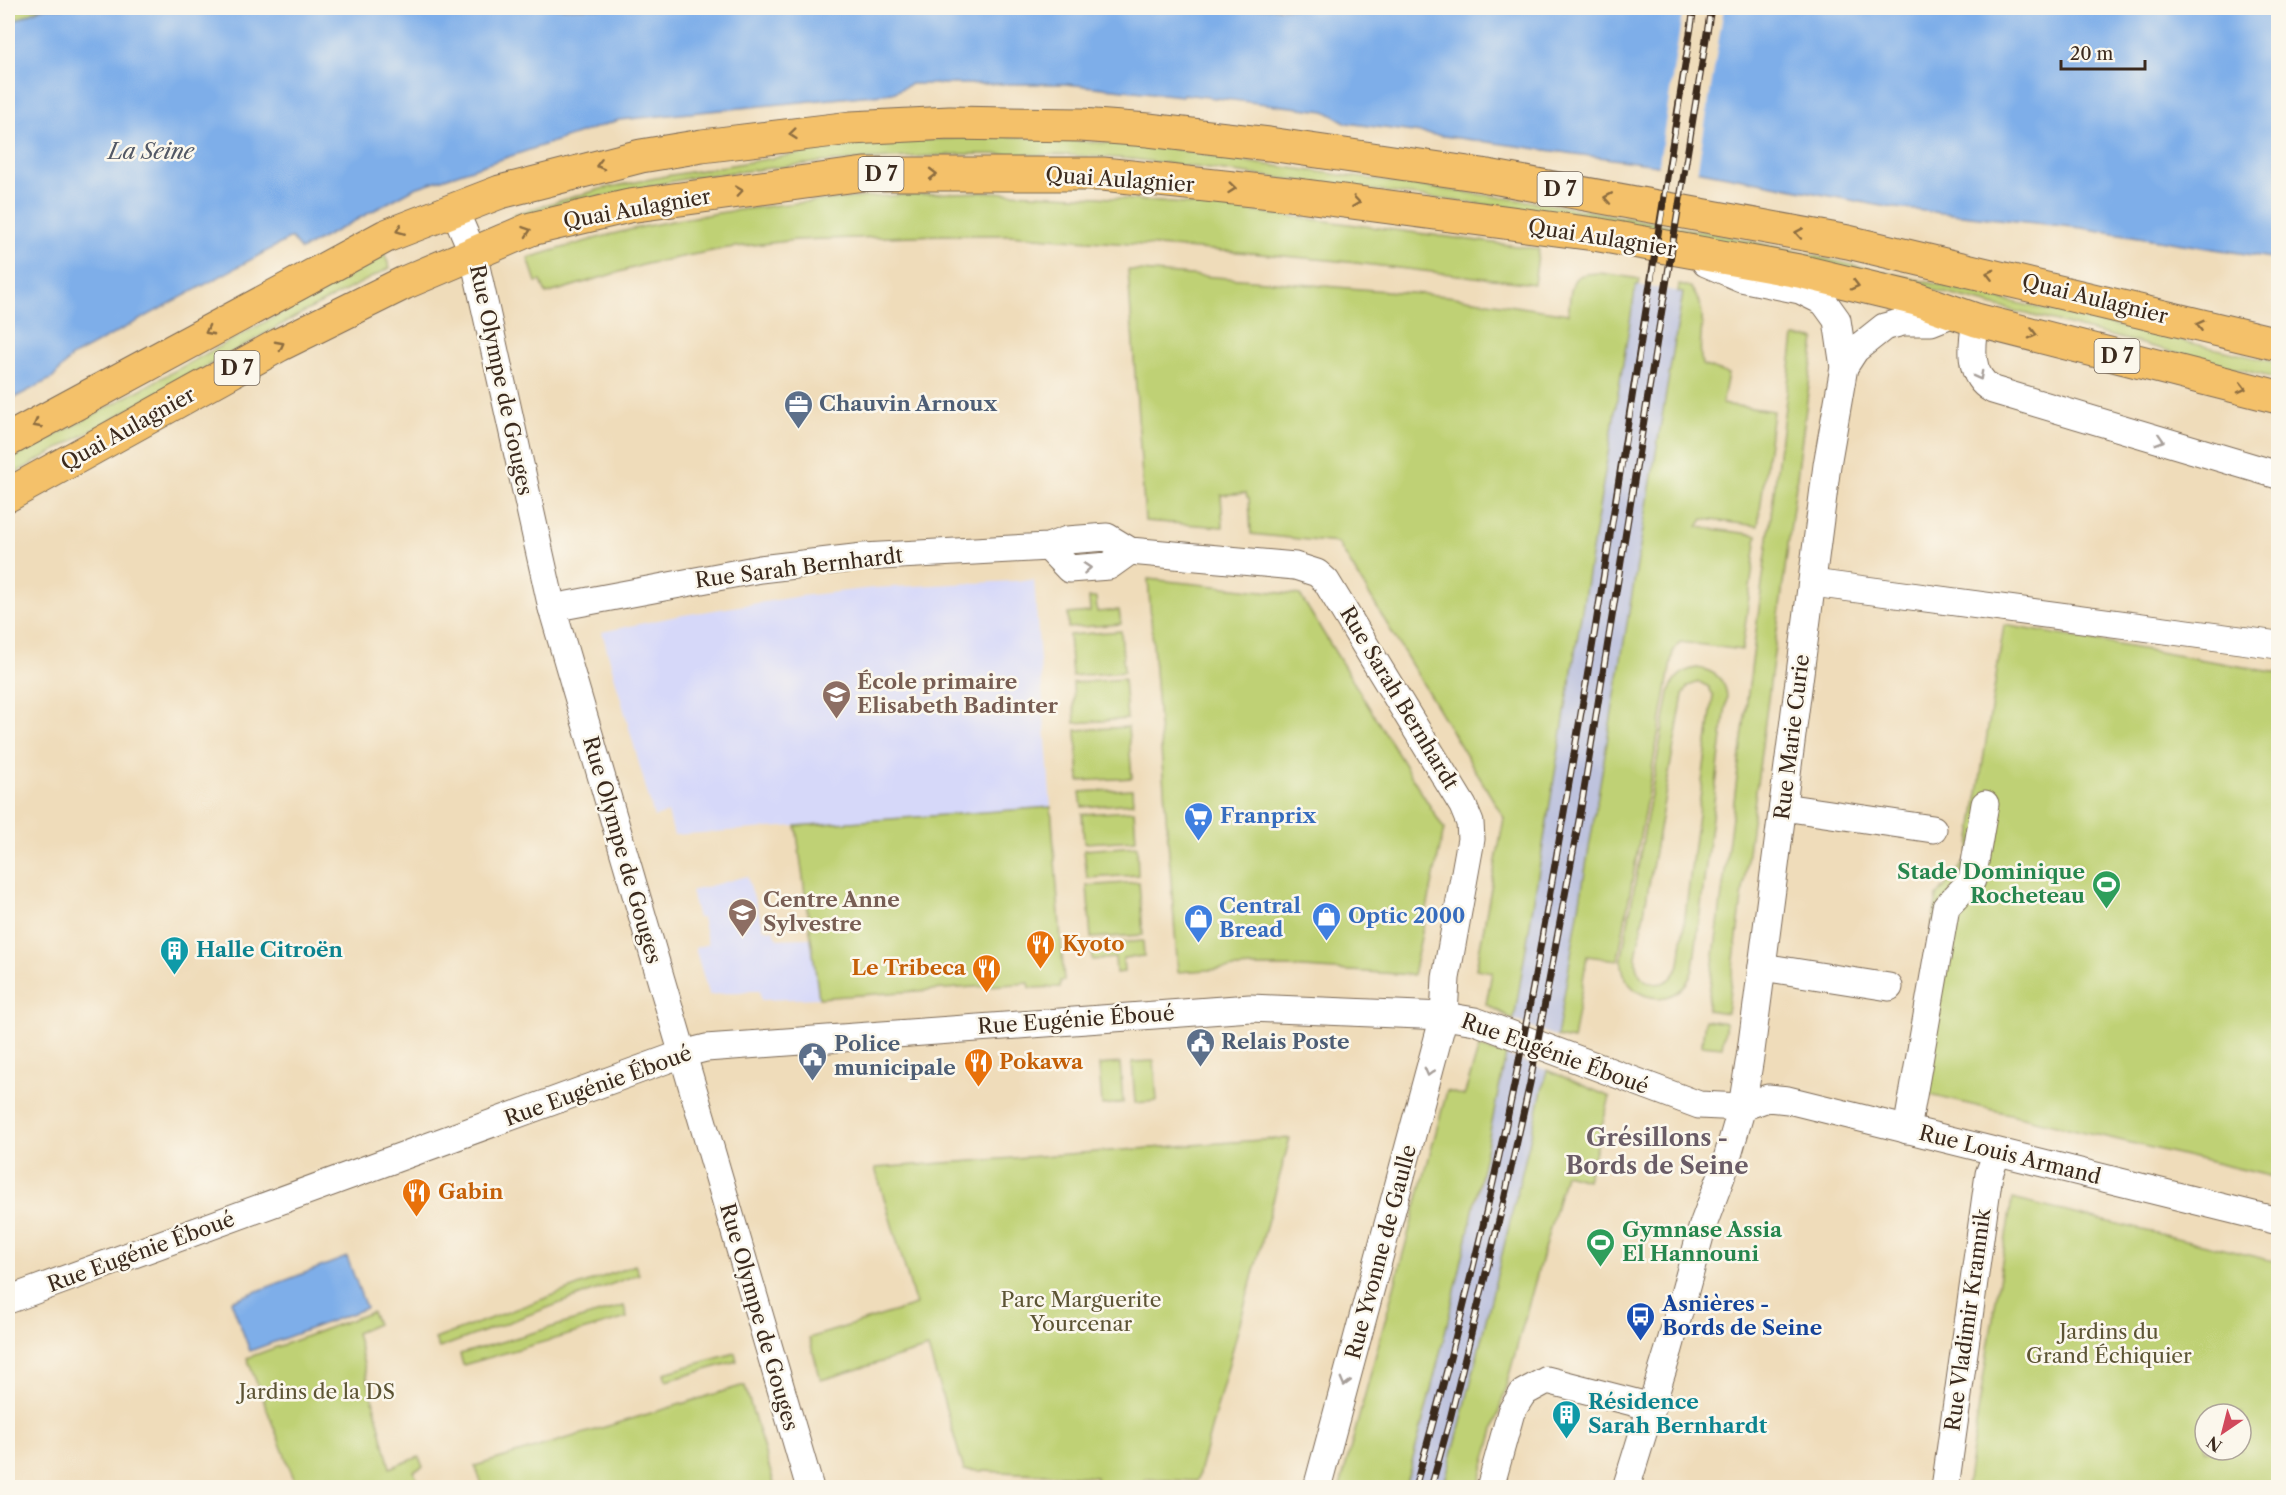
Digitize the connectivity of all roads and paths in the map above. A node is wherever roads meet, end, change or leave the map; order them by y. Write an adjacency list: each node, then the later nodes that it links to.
1 (454, 208): 3 (street, Rue Olympe de Gouges); 5 (main road, Quai Aulagnier / D 7, one-way to 1); 8 (main road, Quai Aulagnier / D 7, one-way to 8)
2 (1674, 249): 3 (main road, Quai Aulagnier / D 7, one-way to 2); 4 (main road, Quai Aulagnier / D 7, one-way to 4); 6 (street, Rue Marie Curie)
3 (473, 253): 10 (main road, Quai Aulagnier / D 7, one-way to 3); 12 (street, Rue Olympe de Gouges)
4 (1966, 316): 6 (street, Rue Marie Curie); 7 (main road, Quai Aulagnier / D 7, one-way to 7); 9 (street, one-way to 9)
5 (2278, 344)
6 (1844, 367): 11 (street, Rue Marie Curie)
7 (2278, 397)
8 (8, 440)
9 (2278, 475)
10 (8, 495)
11 (1812, 582): 13 (street); 15 (street, Rue Marie Curie)
12 (552, 608): 19 (street, Rue Sarah Bernhardt); 20 (street, Rue Olympe de Gouges)
13 (2278, 645)
14 (1985, 804): 22 (street)
15 (1783, 807): 16 (street); 17 (street, Rue Marie Curie)
16 (1933, 829)
17 (1762, 967): 18 (street); 21 (street, Rue Marie Curie)
18 (1889, 987)
19 (1444, 1016): 20 (street, Rue Eugénie Éboué); 21 (street, Rue Eugénie Éboué); 28 (street, Rue Yvonne de Gaulle, one-way to 28)
20 (682, 1054): 25 (street, Rue Eugénie Éboué); 27 (street, Rue Olympe de Gouges)
21 (1742, 1107): 22 (street, Rue Louis Armand); 26 (street, Rue Marie Curie)
22 (1907, 1130): 23 (street, Rue Louis Armand)
23 (1997, 1153): 24 (street, Rue Louis Armand); 31 (street, Rue Vladimir Kramnik)
24 (2278, 1221)
25 (8, 1300)
26 (1652, 1407): 29 (street); 30 (street, Rue Marie Curie)
27 (810, 1488)
28 (1317, 1488)
29 (1490, 1488)
30 (1626, 1488)
31 (1944, 1488)

